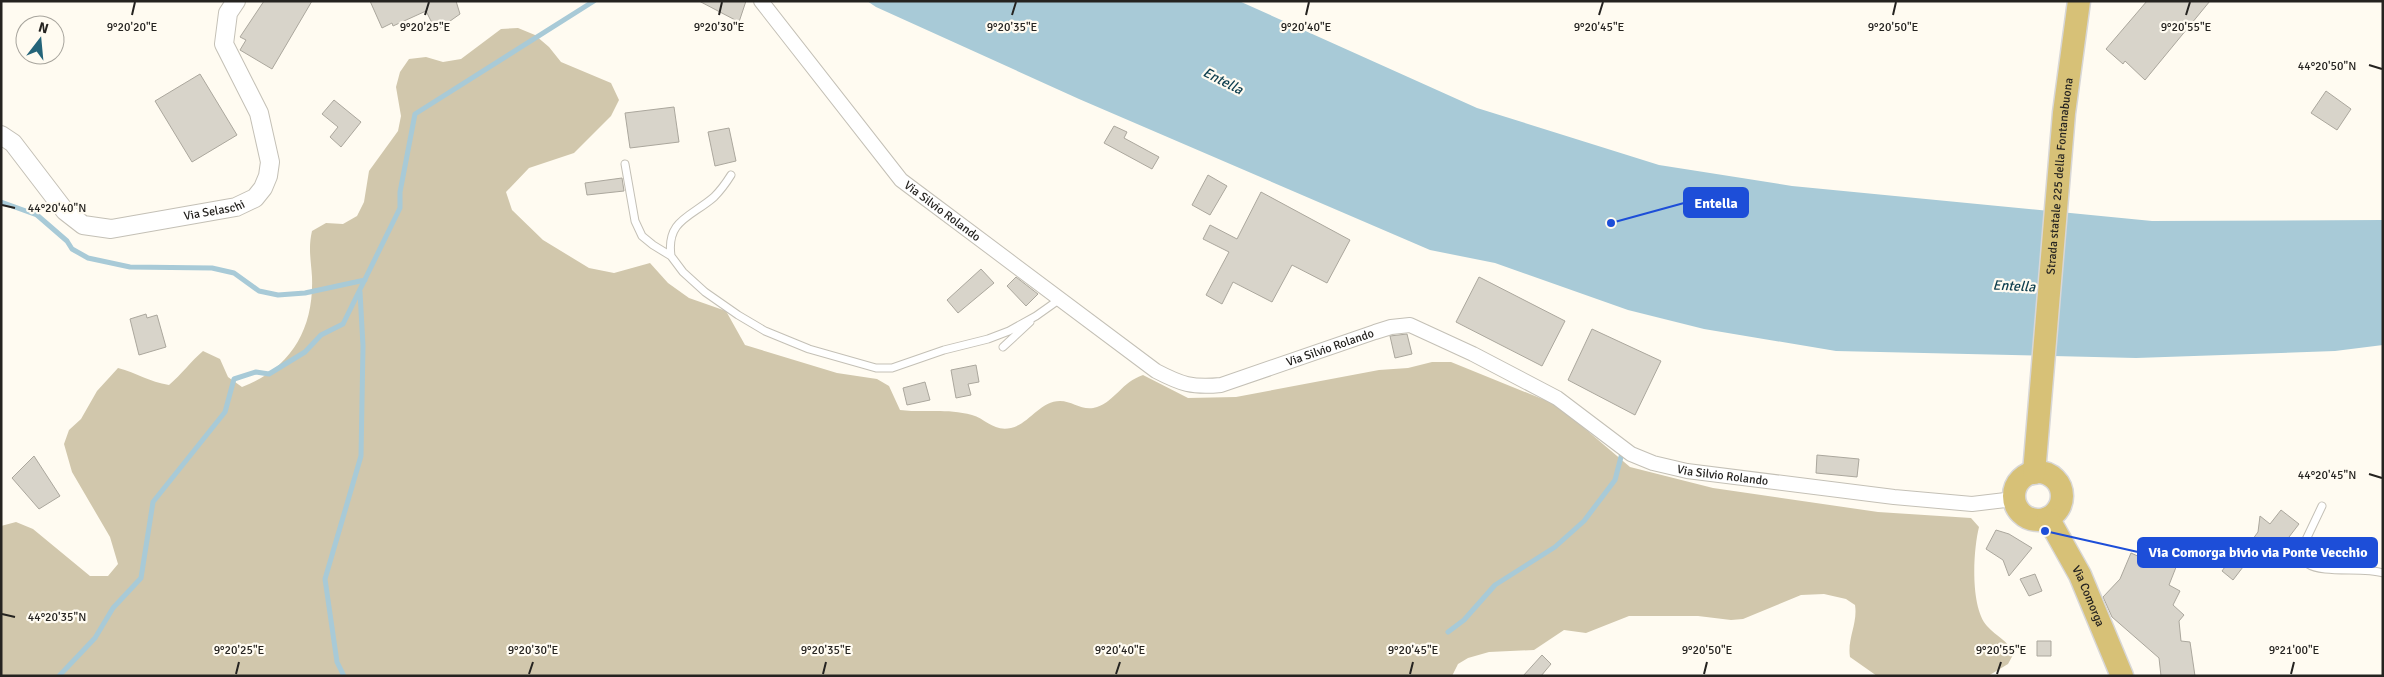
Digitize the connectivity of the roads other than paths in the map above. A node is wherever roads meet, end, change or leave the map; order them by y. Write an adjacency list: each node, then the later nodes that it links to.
1 (236, 1): 4 (street, Via Selaschi)
2 (761, 1): 8 (street, Via Silvio Rolando)
3 (2079, 1): 11 (main road, Strada statale 225 della Fontanabuona)
4 (1, 135)
5 (625, 164): 7 (lane)
6 (731, 175): 7 (lane)
7 (671, 256): 9 (lane)
8 (1060, 299): 9 (lane); 12 (street, Via Silvio Rolando)
9 (1036, 316): 10 (lane)
10 (1003, 347)
11 (2034, 466): 12 (main road); 14 (main road)
12 (2014, 499): 14 (main road)
13 (2322, 506): 15 (lane)
14 (2048, 518): 16 (main road, Via Comorga)
15 (2383, 573)
16 (2122, 676)

